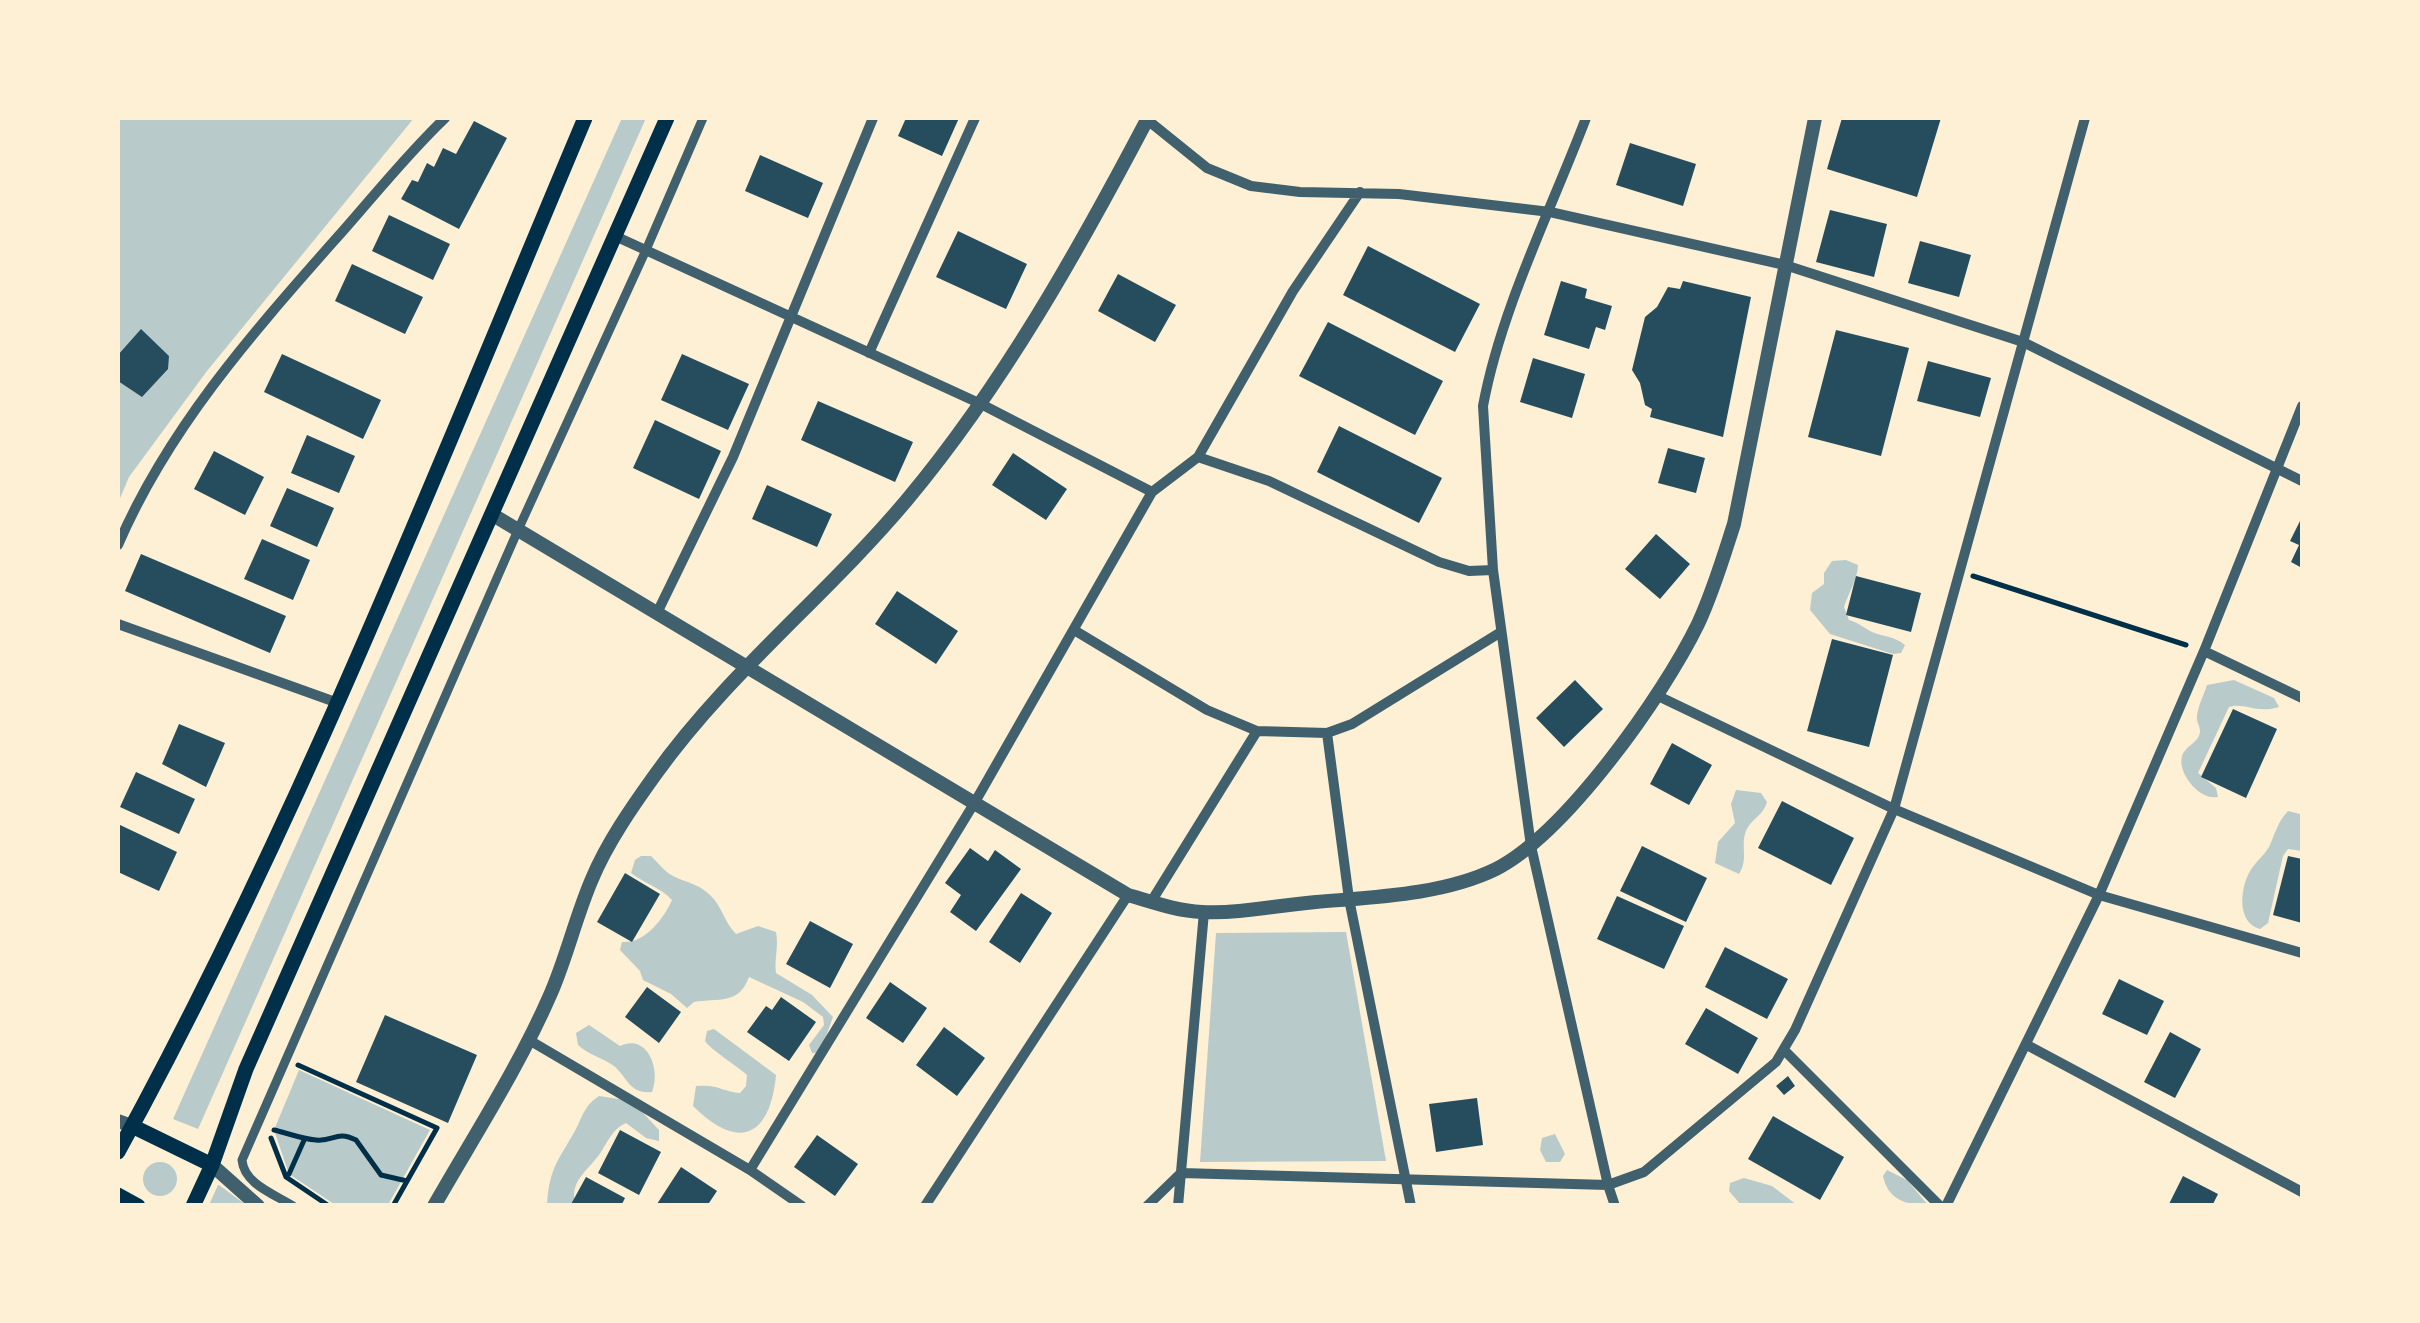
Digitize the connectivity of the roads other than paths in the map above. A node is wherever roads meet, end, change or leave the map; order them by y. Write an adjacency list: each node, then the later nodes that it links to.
1 (444, 118): 27 (street)
2 (586, 118): 37 (main road)
3 (667, 118): 13 (main road)
4 (703, 118): 14 (street)
5 (874, 118): 16 (street)
6 (975, 118): 18 (street)
7 (1146, 118): 11 (street); 19 (street)
8 (1586, 118): 12 (street)
9 (1815, 118): 15 (street)
10 (2084, 118): 17 (street)
11 (1360, 192): 12 (street); 21 (street)
12 (1550, 212): 15 (street); 28 (street)
13 (615, 236): 14 (street); 25 (main road)
14 (646, 250): 16 (street); 26 (street)
15 (1785, 266): 17 (street); 35 (street)
16 (792, 318): 18 (street); 29 (street)
17 (2023, 342): 22 (street); 41 (street)
18 (869, 353): 19 (street)
19 (981, 404): 24 (street); 34 (street)
20 (2302, 406): 22 (street)
21 (1198, 457): 24 (street); 28 (street)
22 (2277, 468): 23 (street); 33 (street)
23 (2302, 481)
24 (1152, 492): 31 (street)
25 (493, 516): 26 (street); 54 (main road)
26 (518, 530): 29 (street); 64 (street)
27 (118, 545)
28 (1493, 570): 32 (street)
29 (657, 613): 34 (street)
30 (118, 624): 37 (street)
31 (1074, 630): 38 (street); 40 (street)
32 (1501, 632): 39 (street); 42 (street)
33 (2204, 651): 36 (street); 44 (street)
34 (748, 665): 40 (street); 49 (street)
35 (1656, 695): 41 (street); 42 (street)
36 (2302, 698)
37 (338, 704): 52 (main road)
38 (1257, 731): 39 (street); 46 (street)
39 (1327, 733): 45 (street)
40 (975, 802): 43 (street); 55 (street)
41 (1894, 810): 44 (street); 51 (street)
42 (1531, 846): 45 (street); 58 (street)
43 (1128, 895): 46 (street); 67 (street)
44 (2098, 895): 48 (street); 50 (street)
45 (1349, 899): 47 (street); 57 (street)
46 (1151, 902): 47 (street)
47 (1204, 912): 56 (street)
48 (2302, 952)
49 (529, 1040): 55 (street); 65 (street)
50 (2027, 1046): 59 (street); 72 (street)
51 (1784, 1050): 58 (street); 72 (street)
52 (125, 1123): 53 (main road); 54 (main road)
53 (118, 1152)
54 (212, 1164): 62 (main road); 63 (street)
55 (750, 1170): 66 (street)
56 (1181, 1173): 57 (street); 68 (street); 69 (street)
57 (1406, 1179): 58 (street); 70 (street)
58 (1608, 1185): 71 (street)
59 (2302, 1192)
60 (118, 1196): 61 (main road)
61 (138, 1206)
62 (193, 1206)
63 (258, 1206)
64 (293, 1206)
65 (434, 1206)
66 (802, 1206)
67 (925, 1206)
68 (1147, 1206)
69 (1178, 1206)
70 (1411, 1206)
71 (1616, 1206)
72 (1943, 1206)

